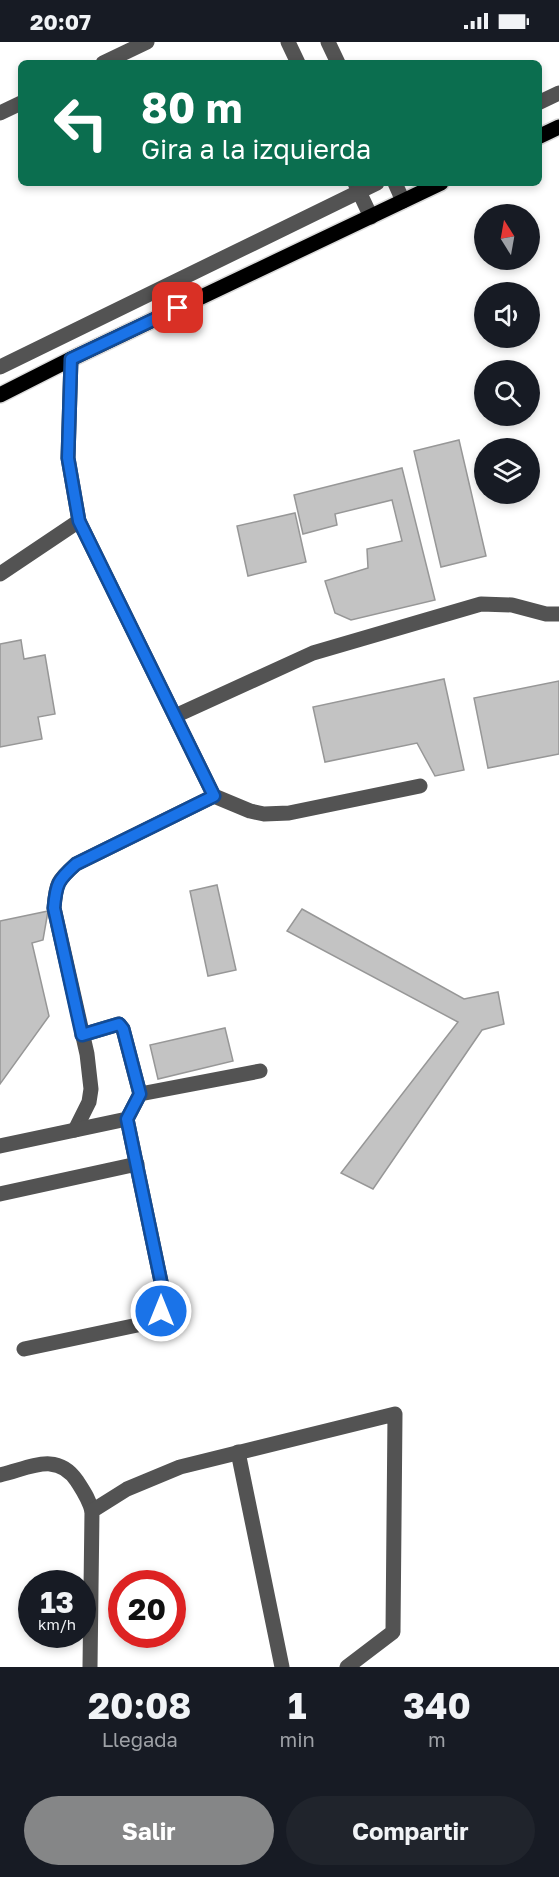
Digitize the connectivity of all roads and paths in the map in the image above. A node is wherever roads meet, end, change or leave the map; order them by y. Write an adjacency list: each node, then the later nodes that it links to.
1 (147, 42): 4 (street)
2 (288, 42): 5 (street)
3 (328, 42): 6 (street)
4 (109, 60)
5 (297, 60)
6 (337, 60)
7 (559, 93): 8 (street)
8 (542, 101)
9 (18, 104): 10 (street)
10 (0, 113)
11 (559, 127): 12 (main road)
12 (542, 135)
13 (396, 186): 16 (street)
14 (435, 186): 16 (main road)
15 (357, 188): 17 (street); 19 (street)
16 (403, 201): 17 (main road)
17 (370, 217): 18 (main road)
18 (71, 359): 20 (main road); 21 (street)
19 (0, 366)
20 (0, 394)
21 (79, 521): 22 (street); 24 (street)
22 (0, 574)
23 (559, 614): 24 (street)
24 (175, 716): 26 (street)
25 (420, 786): 26 (street)
26 (214, 796): 27 (street)
27 (82, 1035): 29 (street); 31 (street)
28 (260, 1071): 29 (street)
29 (140, 1094): 30 (street)
30 (127, 1119): 31 (street); 33 (street)
31 (75, 1130): 32 (street)
32 (0, 1146)
33 (137, 1164): 34 (street); 35 (street)
34 (0, 1194)
35 (24, 1349)
36 (238, 1452): 38 (street); 40 (street); 41 (street)
37 (0, 1475): 38 (street)
38 (92, 1511): 39 (street)
39 (90, 1667)
40 (282, 1667)
41 (348, 1667)

